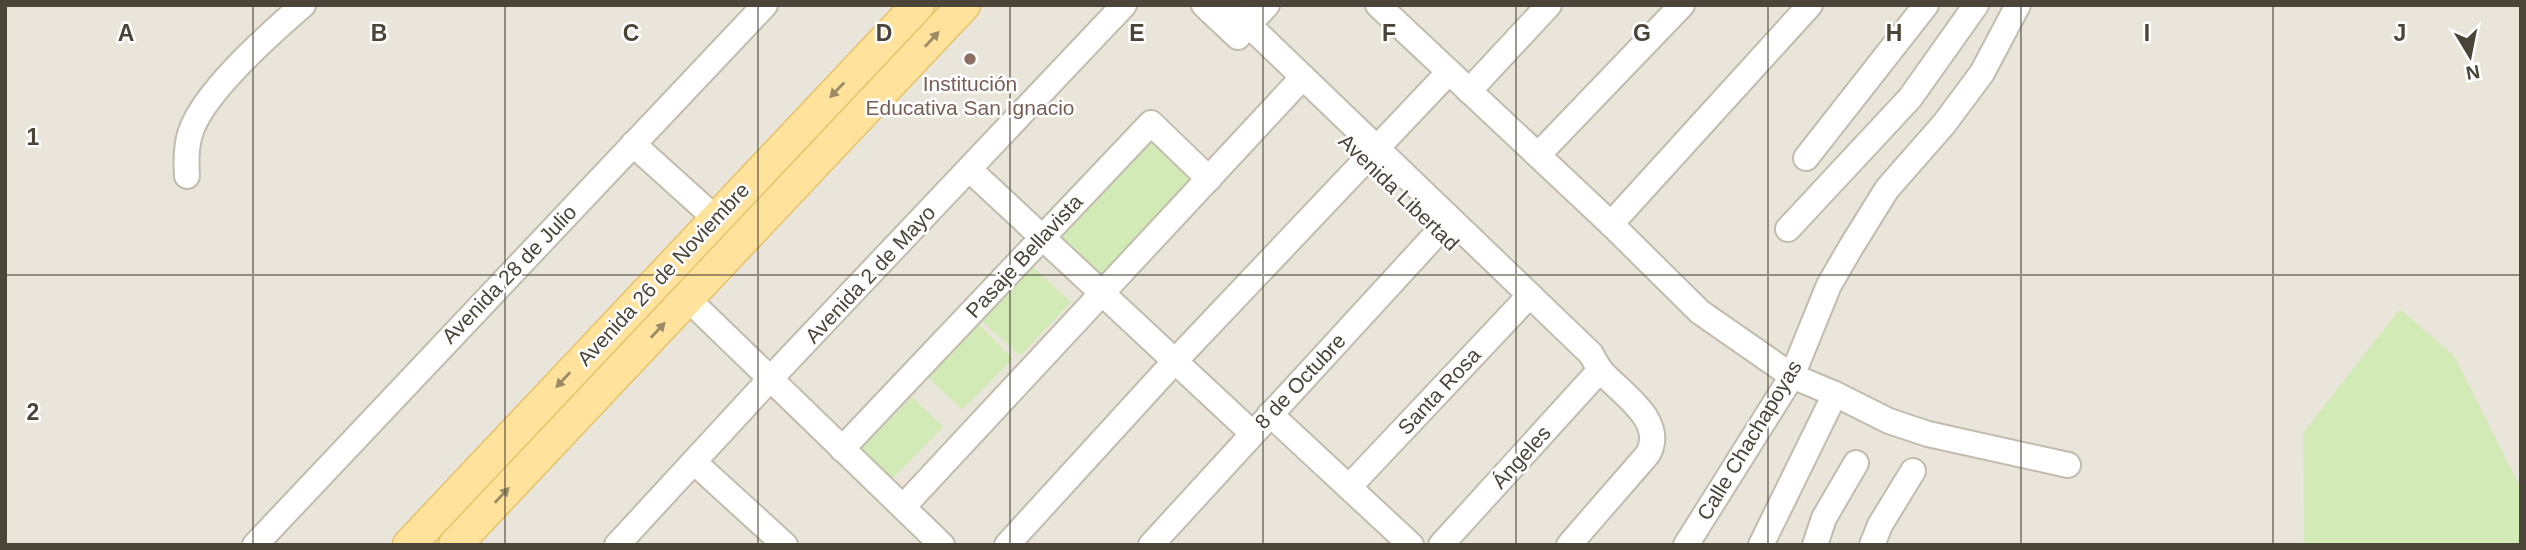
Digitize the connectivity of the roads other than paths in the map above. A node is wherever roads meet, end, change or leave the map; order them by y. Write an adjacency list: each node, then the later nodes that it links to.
1 (303, 5): 25 (street)
2 (765, 5): 20 (street, Avenida 28 de Julio)
3 (918, 5): 27 (main road, Avenida 26 de Noviembre, one-way to 27)
4 (964, 5): 33 (main road, Avenida 26 de Noviembre, one-way to 4)
5 (1124, 5): 24 (street, Avenida 2 de Mayo)
6 (1204, 5): 16 (street, Avenida Libertad)
7 (1228, 5): 16 (street, Avenida Libertad)
8 (1267, 5): 16 (street)
9 (1549, 5): 19 (street)
10 (1682, 5): 22 (street)
11 (1926, 5): 23 (street)
12 (1976, 5): 30 (street)
13 (2018, 5): 37 (street, Calle Chachapoyas)
14 (1391, 10): 17 (street)
15 (1797, 10): 28 (street)
16 (1243, 31): 18 (street, Avenida Libertad)
17 (1449, 72): 19 (street); 21 (street)
18 (1298, 83): 21 (street, Avenida Libertad); 26 (street)
19 (1469, 91): 22 (street)
20 (633, 144): 27 (street); 50 (street, Avenida 28 de Julio)
21 (1371, 154): 29 (street, Avenida Libertad); 35 (street)
22 (1538, 155): 28 (street)
23 (1806, 158)
24 (969, 169): 31 (street); 38 (street, Avenida 2 de Mayo)
25 (187, 176)
26 (1209, 179): 31 (street, Pasaje Bellavista); 32 (street)
27 (715, 218): 51 (main road, Avenida 26 de Noviembre, one-way to 51)
28 (1611, 224): 37 (street)
29 (1445, 225): 34 (street, Avenida Libertad); 40 (street, 8 de Octubre)
30 (1788, 229)
31 (1042, 238): 32 (street); 42 (street, Pasaje Bellavista)
32 (1102, 293): 35 (street); 48 (street)
33 (688, 299): 38 (street); 52 (main road, Avenida 26 de Noviembre, one-way to 33)
34 (1524, 301): 36 (street, Avenida Libertad); 47 (street, Santa Rosa)
35 (1175, 361): 41 (street); 55 (street)
36 (1600, 370): 58 (street, Ángeles); 59 (street, Avenida Libertad)
37 (1792, 376): 39 (street); 60 (street, Calle Chachapoyas)
38 (770, 379): 42 (street); 43 (street, Avenida 2 de Mayo)
39 (1835, 394): 45 (street); 61 (street)
40 (1270, 414): 41 (street, 8 de Octubre); 47 (street)
41 (1252, 433): 56 (street, 8 de Octubre)
42 (842, 449): 48 (street)
43 (694, 462): 49 (street, Avenida 2 de Mayo); 53 (street)
44 (1856, 463): 62 (street)
45 (2068, 465)
46 (1913, 471): 63 (street)
47 (1349, 487): 57 (street)
48 (903, 507): 54 (street)
49 (623, 543)
50 (255, 545)
51 (410, 545)
52 (456, 545)
53 (785, 545)
54 (942, 545)
55 (1007, 545)
56 (1151, 545)
57 (1410, 545)
58 (1441, 545)
59 (1569, 545)
60 (1686, 545)
61 (1762, 545)
62 (1815, 545)
63 (1872, 545)

